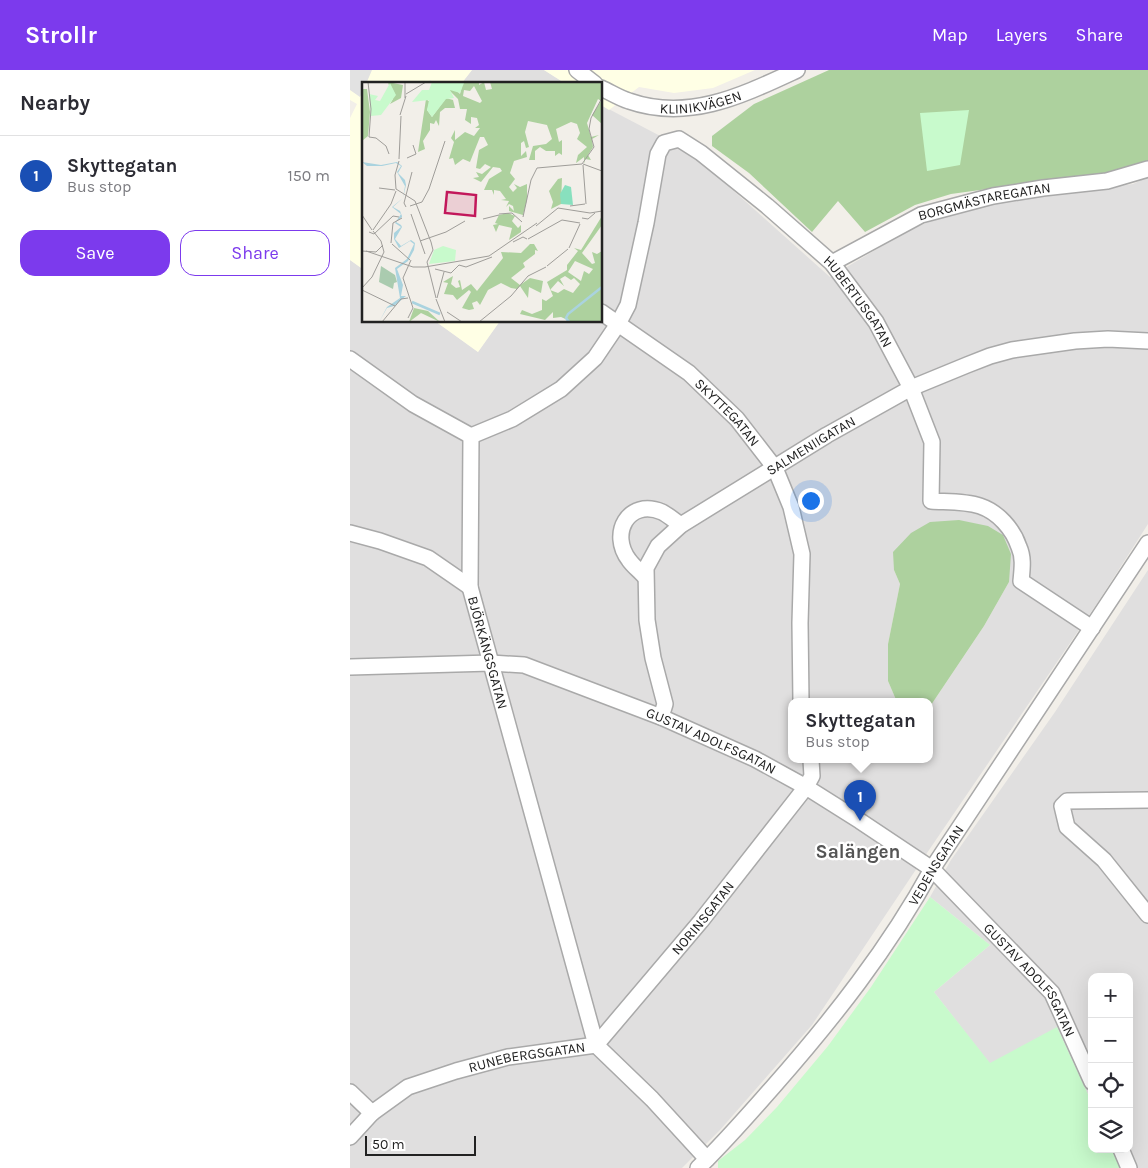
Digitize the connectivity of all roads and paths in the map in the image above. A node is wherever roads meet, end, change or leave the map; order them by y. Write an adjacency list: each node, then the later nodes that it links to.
1 (577, 70): 3 (street)
2 (797, 70): 4 (street, KLINIKVÄGEN)
3 (592, 82)
4 (602, 88)
5 (1148, 169): 6 (street, BORGMÄSTAREGATAN)
6 (832, 263): 8 (street, HUBERTUSGATAN); 11 (street, HUBERTUSGATAN)
7 (602, 313): 8 (street, SKYTTEGATAN)
8 (618, 324): 12 (street); 13 (street, SKYTTEGATAN)
9 (1148, 341): 11 (street, SALMENIIGATAN)
10 (350, 359): 12 (street)
11 (911, 388): 13 (street, SALMENIIGATAN); 19 (street, HUBERTUSGATAN)
12 (471, 436): 18 (street, BJÖRKÄNGSGATAN)
13 (775, 468): 14 (street, SALMENIIGATAN); 22 (street, SKYTTEGATAN)
14 (681, 525): 17 (street, SALMENIIGATAN); 17 (street)
15 (350, 533): 18 (street)
16 (1148, 543): 19 (street, VEDENSGATAN)
17 (645, 577): 23 (street, SALMENIIGATAN)
18 (470, 586): 20 (street, BJÖRKÄNGSGATAN)
19 (1092, 628): 27 (street, VEDENSGATAN)
20 (491, 663): 21 (street, GUSTAV ADOLFSGATAN); 23 (street, GUSTAV ADOLFSGATAN); 29 (street, BJÖRKÄNGSGATAN)
21 (350, 667)
22 (801, 698)
23 (661, 717): 25 (street, GUSTAV ADOLFSGATAN)
24 (811, 763): 25 (street)
25 (806, 788): 27 (street, GUSTAV ADOLFSGATAN); 29 (street, NORINSGATAN)
26 (1148, 800): 28 (street)
27 (932, 869): 30 (street, GUSTAV ADOLFSGATAN); 35 (street, VEDENSGATAN)
28 (1148, 915)
29 (596, 1045): 32 (street, RUNEBERGSGATAN); 35 (street, RUNEBERGSGATAN)
30 (1088, 1073)
31 (350, 1092): 32 (street)
32 (372, 1113): 33 (street, RUNEBERGSGATAN)
33 (350, 1137)
34 (1124, 1153): 36 (street)
35 (703, 1164)
36 (1130, 1168)

